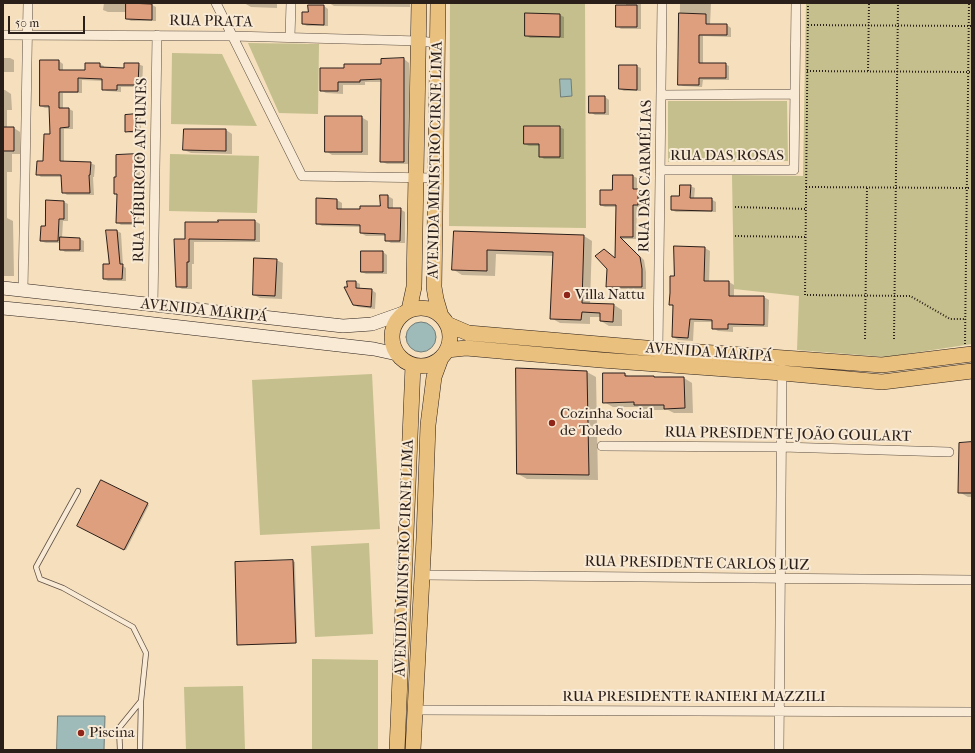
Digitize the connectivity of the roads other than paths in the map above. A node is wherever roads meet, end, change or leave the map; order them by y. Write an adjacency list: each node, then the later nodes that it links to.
1 (28, 3): 9 (street)
2 (216, 3): 11 (street)
3 (291, 3): 12 (street)
4 (419, 3): 13 (main road, AVENIDA MINISTRO CIRNE LIMA)
5 (438, 3): 14 (main road, AVENIDA MINISTRO CIRNE LIMA)
6 (662, 3): 16 (street, RUA DAS CARMÉLIAS)
7 (796, 3): 15 (street)
8 (3, 34): 9 (street, RUA PRATA)
9 (28, 35): 10 (street, RUA PRATA); 21 (street)
10 (157, 35): 11 (street, RUA PRATA); 22 (street, RUA TÍBURCIO ANTUNES)
11 (232, 36): 12 (street, RUA PRATA); 18 (street)
12 (290, 37): 13 (street, RUA PRATA)
13 (419, 42): 14 (street, RUA PRATA); 18 (main road, AVENIDA MINISTRO CIRNE LIMA)
14 (438, 43): 19 (main road, AVENIDA MINISTRO CIRNE LIMA)
15 (795, 94): 16 (street); 17 (street, RUA DAS ROSAS)
16 (661, 95): 17 (street, RUA DAS CARMÉLIAS)
17 (660, 170): 28 (street, RUA DAS CARMÉLIAS)
18 (416, 178): 19 (street); 24 (main road, AVENIDA MINISTRO CIRNE LIMA)
19 (436, 178): 25 (main road, AVENIDA MINISTRO CIRNE LIMA)
20 (3, 288): 21 (main road, AVENIDA MARIPÁ)
21 (23, 291): 22 (main road, AVENIDA MARIPÁ)
22 (152, 305): 24 (main road, AVENIDA MARIPÁ)
23 (3, 308): 29 (main road, AVENIDA MARIPÁ)
24 (406, 312): 25 (main road); 29 (main road)
25 (444, 320): 26 (main road, AVENIDA MARIPÁ); 30 (main road)
26 (585, 343): 27 (main road, AVENIDA MARIPÁ); 32 (main road)
27 (609, 345): 28 (main road, AVENIDA MARIPÁ); 33 (main road)
28 (658, 349): 35 (main road, AVENIDA MARIPÁ)
29 (397, 354): 34 (main road)
30 (444, 354): 32 (main road, AVENIDA MARIPÁ); 34 (main road); 41 (main road)
31 (969, 354): 35 (main road, AVENIDA MARIPÁ)
32 (583, 358): 33 (main road, AVENIDA MARIPÁ)
33 (607, 360): 35 (main road, AVENIDA MARIPÁ)
34 (413, 365): 45 (main road, AVENIDA MINISTRO CIRNE LIMA)
35 (783, 366): 36 (main road, AVENIDA MARIPÁ); 38 (street)
36 (972, 371)
37 (602, 446): 38 (street, RUA PRESIDENTE JOÃO GOULART)
38 (782, 447): 39 (street, RUA PRESIDENTE JOÃO GOULART); 42 (street)
39 (949, 452)
40 (78, 491): 44 (lane)
41 (422, 575): 42 (street, RUA PRESIDENTE CARLOS LUZ); 46 (main road)
42 (780, 578): 43 (street, RUA PRESIDENTE CARLOS LUZ); 47 (street)
43 (972, 580)
44 (141, 701): 49 (lane); 50 (lane)
45 (399, 701): 46 (main road); 51 (main road, AVENIDA MINISTRO CIRNE LIMA)
46 (416, 706): 47 (street, RUA PRESIDENTE RANIERI MAZZILI); 52 (main road)
47 (779, 711): 48 (street, RUA PRESIDENTE RANIERI MAZZILI); 53 (street)
48 (972, 712)
49 (120, 750)
50 (140, 750)
51 (397, 750)
52 (414, 750)
53 (778, 750)

